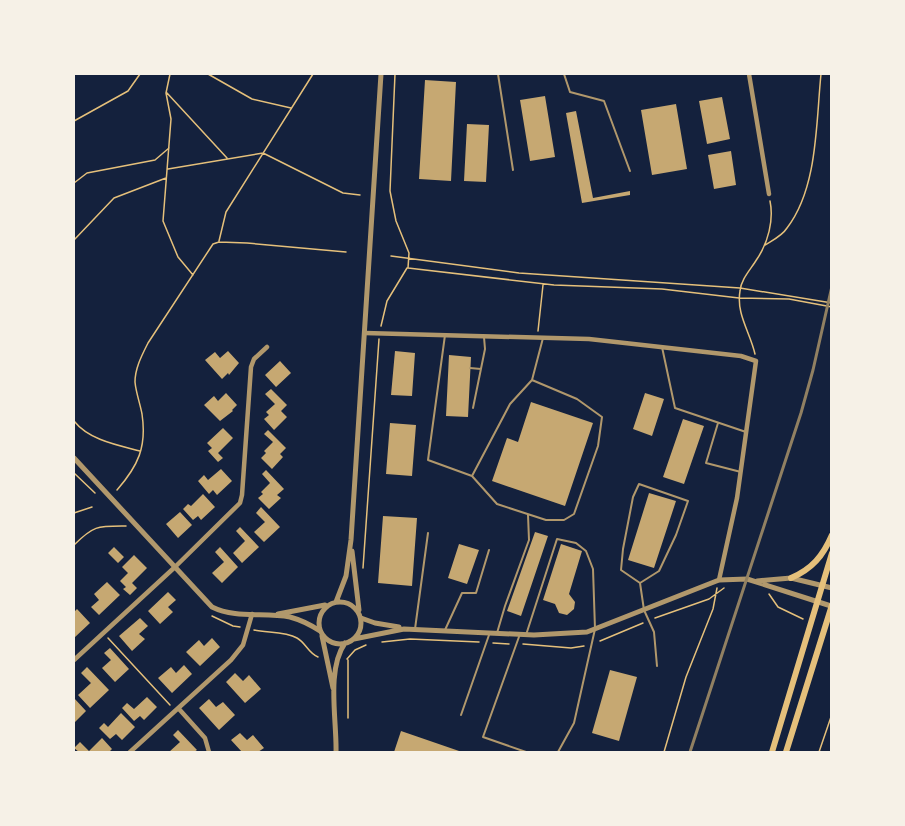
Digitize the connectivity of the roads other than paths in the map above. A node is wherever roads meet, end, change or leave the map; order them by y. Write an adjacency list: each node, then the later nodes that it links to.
1 (381, 74): 8 (street)
2 (498, 74): 5 (lane)
3 (564, 74): 6 (lane)
4 (749, 74): 7 (street)
5 (513, 170)
6 (630, 171)
7 (769, 194)
8 (365, 333): 9 (street); 26 (street)
9 (445, 334): 10 (street); 22 (lane)
10 (484, 336): 11 (street); 15 (lane)
11 (540, 338): 13 (street); 16 (lane)
12 (267, 347): 29 (street)
13 (662, 347): 18 (lane); 19 (street)
14 (470, 368): 15 (lane)
15 (481, 369): 17 (lane)
16 (532, 380): 22 (lane); 23 (lane)
17 (473, 408)
18 (718, 423): 19 (lane); 21 (lane)
19 (746, 432): 21 (street)
20 (74, 458): 29 (street)
21 (741, 472): 31 (street)
22 (472, 476): 23 (lane)
23 (528, 514): 48 (lane)
24 (428, 533): 45 (lane)
25 (831, 535): 30 (main road)
26 (351, 540): 36 (street); 43 (street)
27 (489, 550): 47 (lane)
28 (831, 553): 34 (main road)
29 (175, 567): 41 (street); 53 (street)
30 (791, 578): 32 (street); 34 (street)
31 (719, 580): 32 (street); 40 (street)
32 (756, 581): 37 (street)
33 (640, 584): 33 (lane); 40 (lane)
34 (822, 585): 35 (street); 37 (main road)
35 (831, 588)
36 (336, 602): 38 (street); 43 (street)
37 (817, 602): 39 (street); 63 (main road)
38 (329, 604): 42 (street); 49 (street)
39 (831, 606): 64 (main road)
40 (644, 610): 46 (street); 54 (lane)
41 (252, 615): 42 (street); 56 (street)
42 (274, 615): 49 (street)
43 (360, 616): 44 (street); 51 (street)
44 (404, 628): 45 (street); 51 (street)
45 (415, 629): 47 (street)
46 (595, 629): 50 (street); 50 (lane); 62 (lane)
47 (445, 630): 48 (street)
48 (494, 632): 50 (street); 57 (lane)
49 (321, 633): 52 (street); 55 (street)
50 (523, 634): 61 (lane)
51 (354, 639): 52 (street)
52 (345, 644): 55 (street)
53 (74, 660)
54 (657, 666)
55 (334, 693): 60 (street)
56 (178, 710): 58 (street); 59 (street)
57 (461, 715)
58 (130, 753)
59 (209, 753)
60 (336, 753)
61 (526, 753)
62 (558, 753)
63 (772, 753)
64 (786, 753)

